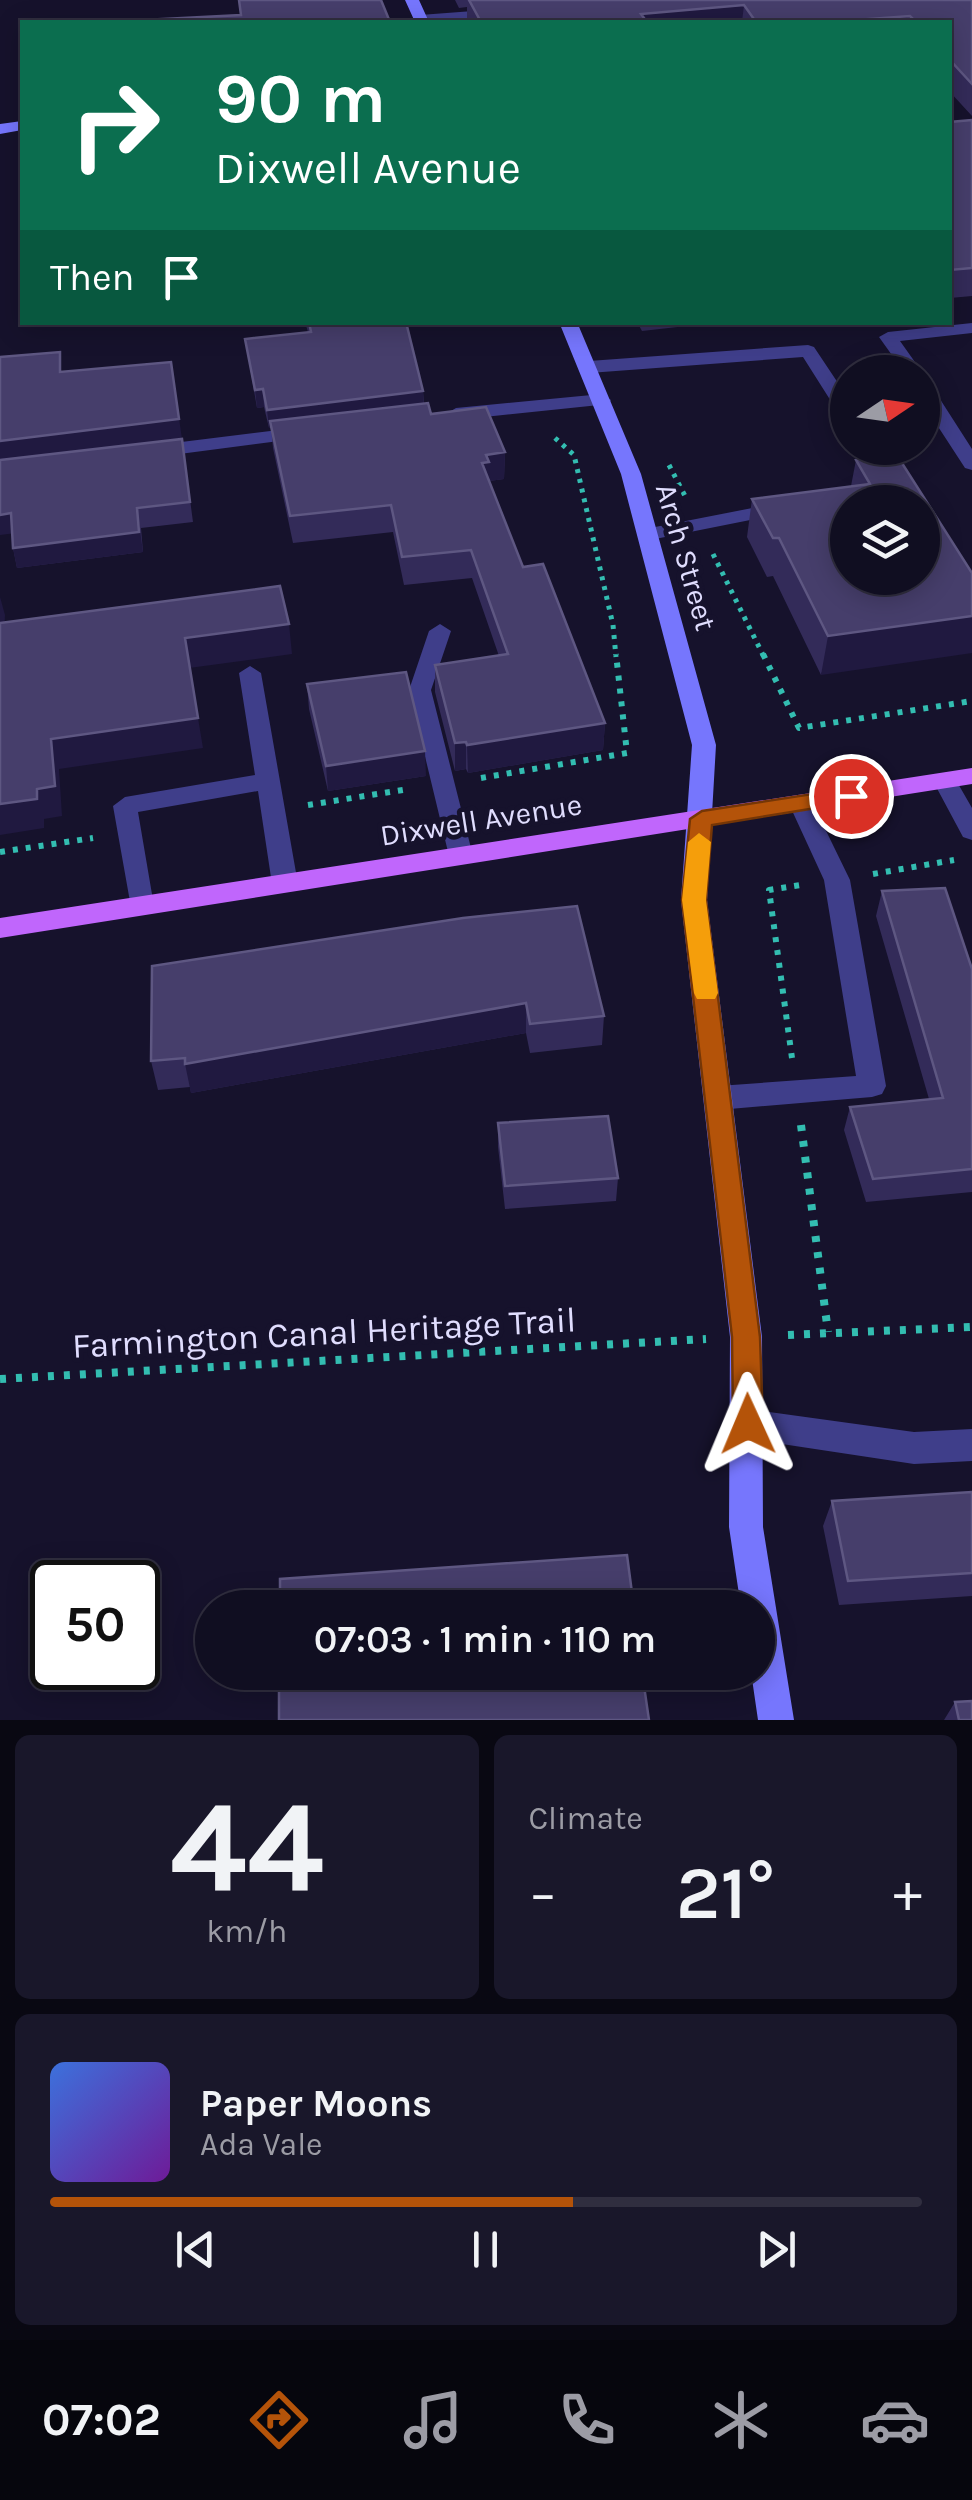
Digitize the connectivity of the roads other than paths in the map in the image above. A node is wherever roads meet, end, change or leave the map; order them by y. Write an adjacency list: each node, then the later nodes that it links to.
1 (520, 11): 2 (street)
2 (431, 20)
3 (569, 325): 7 (main road, Arch Street)
4 (972, 328): 5 (street)
5 (882, 330): 6 (street)
6 (900, 355)
7 (588, 367): 8 (street); 9 (main road, Arch Street)
8 (830, 385)
9 (602, 400): 11 (street); 16 (main road, Arch Street)
10 (940, 414): 14 (street)
11 (428, 418)
12 (331, 430): 13 (street)
13 (136, 454)
14 (972, 464)
15 (813, 499): 16 (street)
16 (650, 534): 23 (main road, Arch Street)
17 (440, 631): 25 (street)
18 (250, 673): 21 (street)
19 (972, 776): 20 (main road, Dixwell Avenue)
20 (945, 780): 22 (main road, Dixwell Avenue); 24 (street)
21 (268, 781): 26 (street); 27 (street)
22 (801, 804): 23 (main road, Dixwell Avenue); 29 (street)
23 (702, 819): 25 (main road, Dixwell Avenue); 29 (main road, Arch Street)
24 (972, 831)
25 (461, 856): 26 (main road, Dixwell Avenue)
26 (284, 884): 27 (main road, Dixwell Avenue)
27 (142, 906): 28 (main road, Dixwell Avenue)
28 (0, 928)
29 (718, 1098): 30 (main road, Arch Street)
30 (748, 1424): 31 (street); 32 (main road, Arch Street)
31 (972, 1445)
32 (776, 1720)

